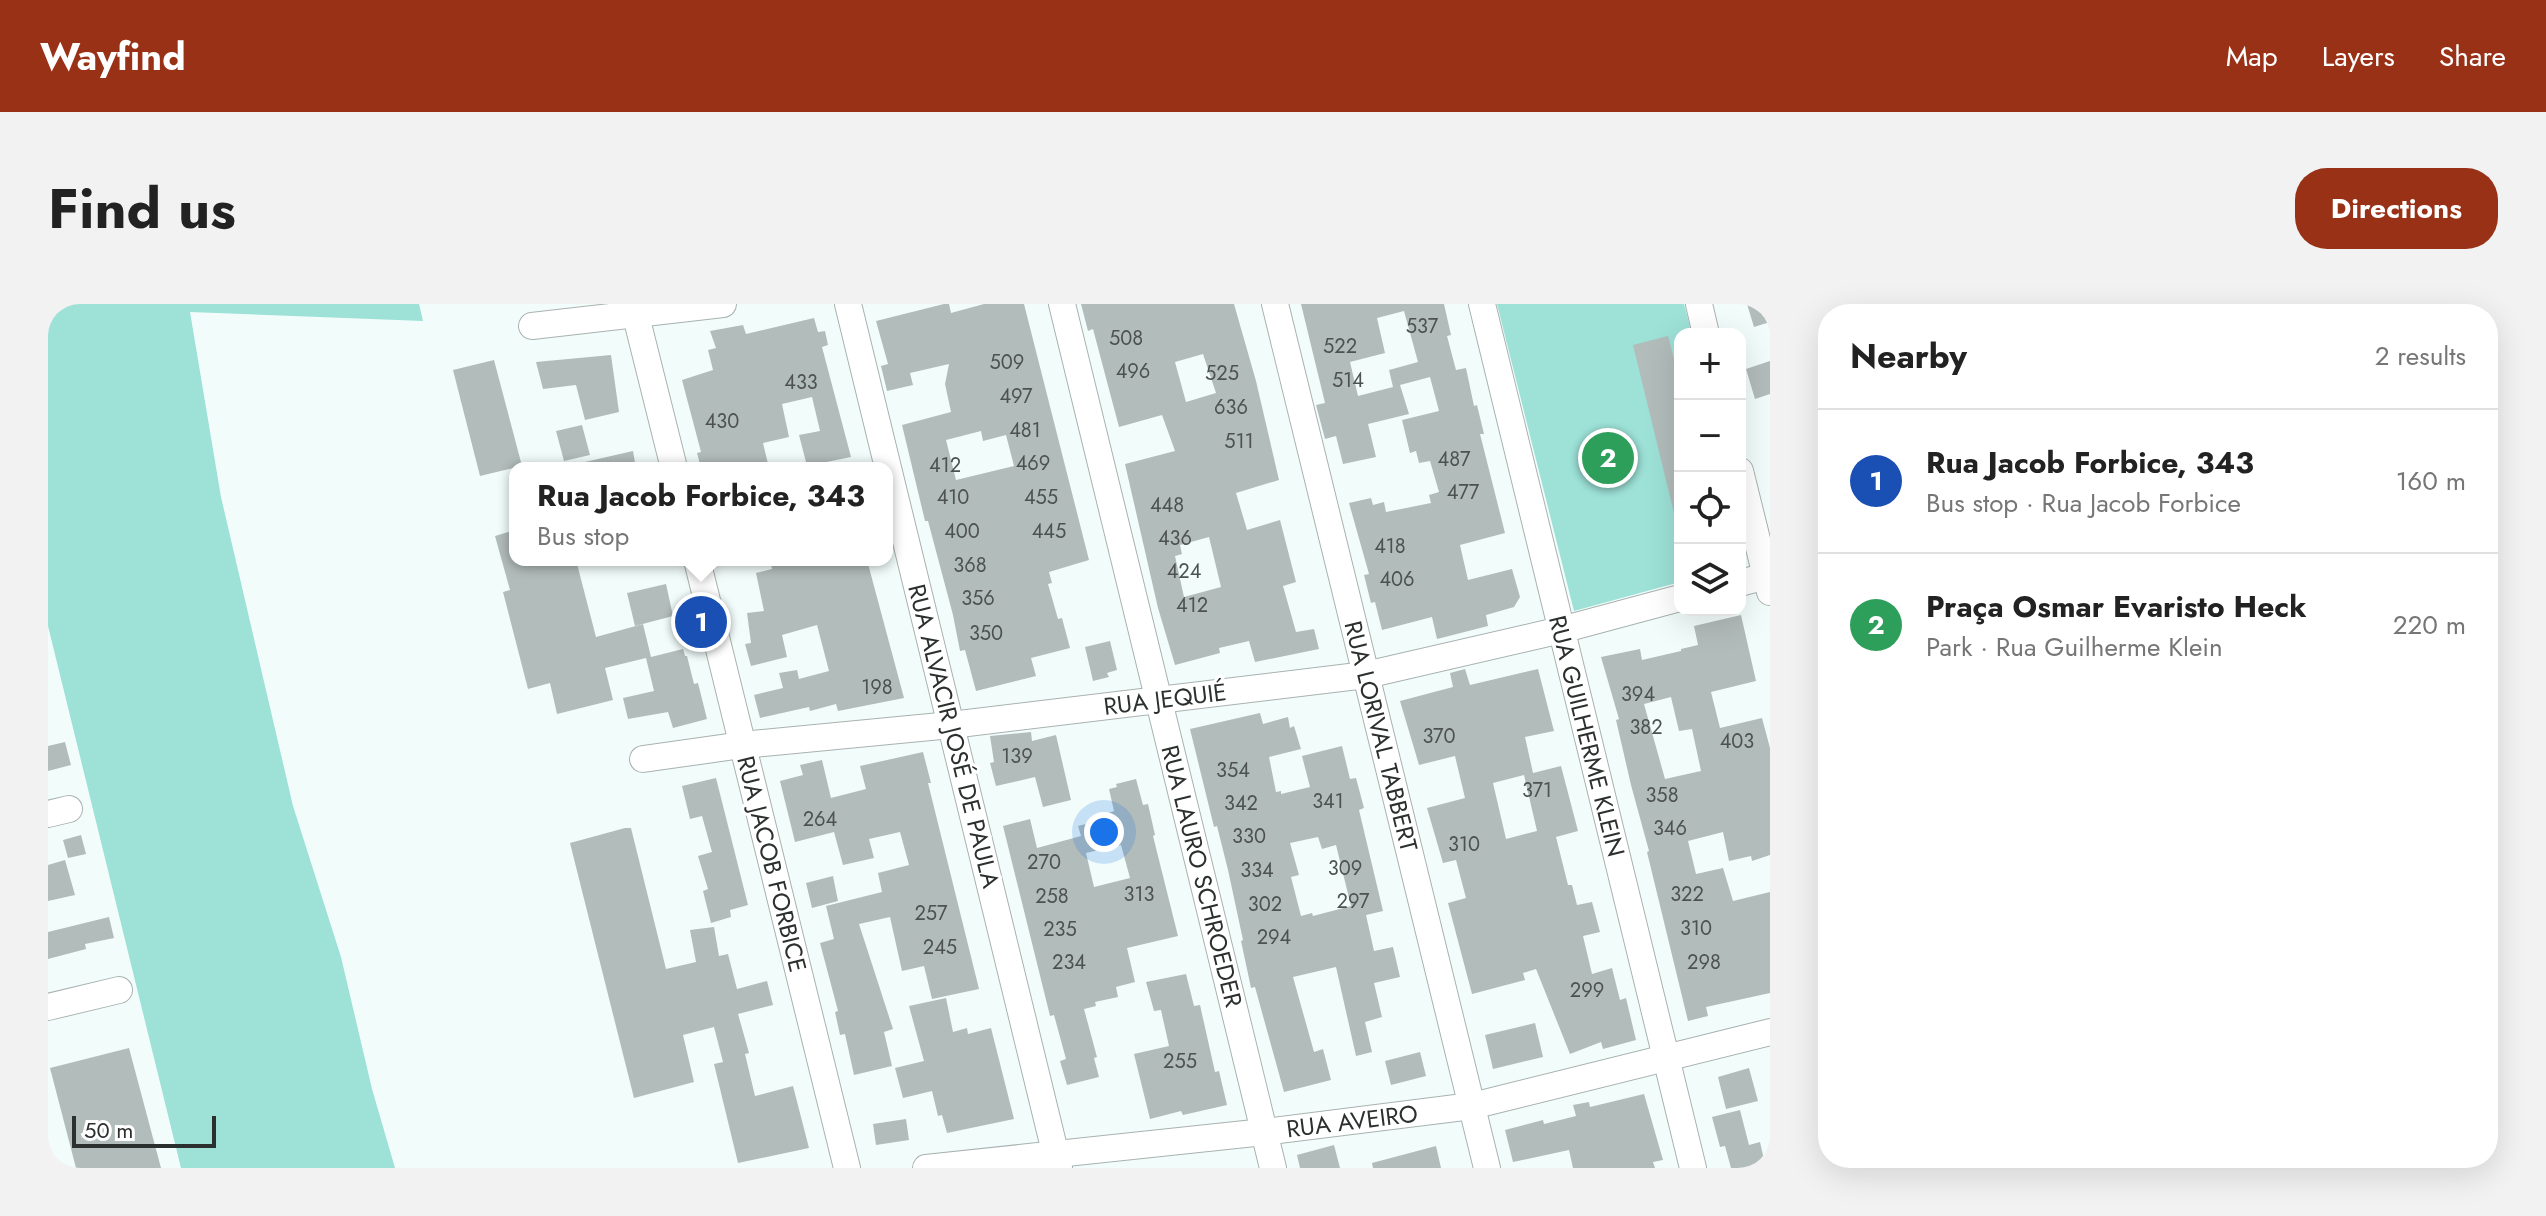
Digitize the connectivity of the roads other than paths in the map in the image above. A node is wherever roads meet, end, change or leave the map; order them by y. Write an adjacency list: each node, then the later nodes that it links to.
1 (723, 304): 7 (street)
2 (848, 304): 11 (street, RUA ALVACIR JOSÉ DE PAULA)
3 (1062, 304): 20 (street, RUA LAURO SCHROEDER)
4 (1275, 304): 19 (street, RUA LORIVAL TABBERT)
5 (1482, 304): 18 (street, RUA GUILHERME KLEIN)
6 (1699, 304): 9 (street)
7 (635, 309): 8 (street); 10 (street)
8 (532, 326)
9 (1705, 328)
10 (673, 462)
11 (887, 462)
12 (1740, 472): 15 (street)
13 (893, 488): 21 (street, RUA ALVACIR JOSÉ DE PAULA)
14 (698, 566): 22 (street, RUA JACOB FORBICE)
15 (1769, 581): 16 (street)
16 (1746, 583)
17 (1674, 600): 18 (street, RUA JEQUIÉ)
18 (1561, 630): 19 (street, RUA JEQUIÉ); 27 (street, RUA GUILHERME KLEIN)
19 (1366, 675): 20 (street, RUA JEQUIÉ); 28 (street, RUA LORIVAL TABBERT)
20 (1159, 700): 21 (street, RUA JEQUIÉ); 29 (street, RUA LAURO SCHROEDER)
21 (951, 725): 22 (street, RUA JEQUIÉ); 30 (street, RUA ALVACIR JOSÉ DE PAULA)
22 (742, 745): 23 (street, RUA JEQUIÉ); 31 (street, RUA JACOB FORBICE)
23 (643, 759)
24 (119, 990): 25 (street)
25 (48, 1007)
26 (1770, 1032): 27 (street, RUA AVEIRO)
27 (1666, 1059): 28 (street, RUA AVEIRO); 35 (street, RUA GUILHERME KLEIN)
28 (1472, 1106): 29 (street, RUA AVEIRO); 34 (street, RUA LORIVAL TABBERT)
29 (1264, 1132): 30 (street, RUA AVEIRO); 33 (street, RUA LAURO SCHROEDER)
30 (1058, 1161): 32 (street, RUA AVEIRO)
31 (847, 1168)
32 (926, 1168)
33 (1273, 1168)
34 (1487, 1168)
35 (1693, 1168)

